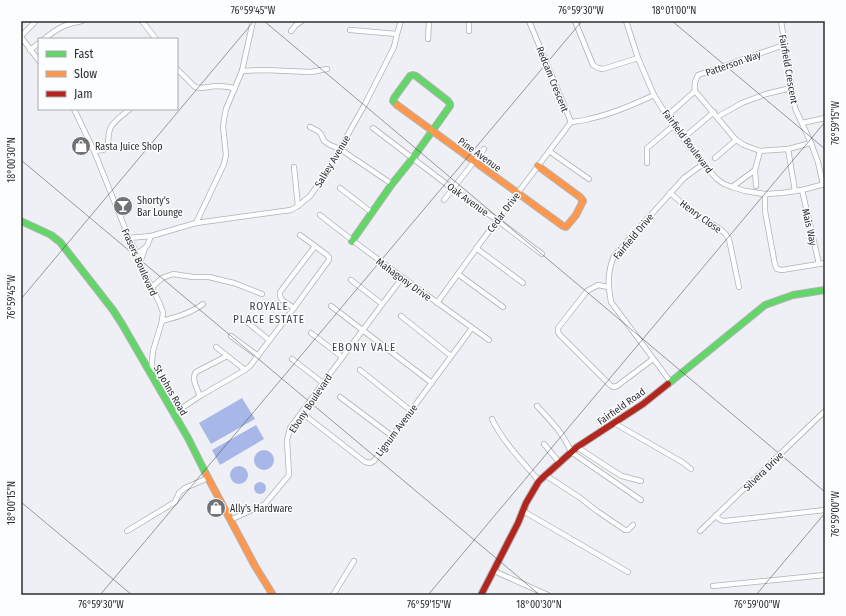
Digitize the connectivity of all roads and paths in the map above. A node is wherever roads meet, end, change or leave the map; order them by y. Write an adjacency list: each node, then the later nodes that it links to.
1 (36, 21): 17 (street)
2 (82, 21): 18 (street)
3 (142, 21): 19 (street)
4 (253, 21): 28 (street)
5 (302, 21): 14 (street)
6 (401, 21): 16 (street, Salkey Avenue)
7 (429, 21): 20 (street)
8 (469, 21): 15 (street)
9 (529, 21): 39 (street, Redcam Crescent)
10 (575, 21): 24 (street)
11 (626, 21): 24 (street, Fairfield Boulevard)
12 (781, 21): 22 (street, Fairfield Crescent)
13 (350, 30): 16 (street)
14 (291, 31)
15 (469, 31)
16 (397, 34): 50 (street, Salkey Avenue)
17 (21, 37): 23 (street)
18 (45, 38)
19 (155, 38)
20 (428, 39)
21 (38, 44): 23 (street)
22 (784, 45): 29 (street, Fairfield Crescent); 31 (street, Patterson Way)
23 (30, 50): 25 (street)
24 (638, 58): 32 (street, Fairfield Boulevard)
25 (38, 60)
26 (327, 69): 28 (street)
27 (178, 70): 30 (street)
28 (242, 71): 30 (street)
29 (791, 88): 37 (street); 40 (street, Fairfield Crescent)
30 (235, 89): 80 (street)
31 (695, 91): 35 (street); 36 (street)
32 (654, 96): 36 (street, Fairfield Boulevard); 39 (street, Redcam Crescent)
33 (74, 110): 53 (street, Frasers Boulevard)
34 (129, 110): 53 (street)
35 (714, 112): 37 (street); 45 (street)
36 (667, 116): 42 (street, Fairfield Boulevard)
37 (717, 117): 46 (street)
38 (825, 118): 40 (street)
39 (571, 122): 51 (street, Cedar Drive)
40 (802, 123): 47 (street, Fairfield Crescent)
41 (310, 126): 50 (street)
42 (673, 126): 57 (street); 58 (street, Fairfield Boulevard)
43 (373, 128): 54 (street, Oak Avenue)
44 (432, 132): 44 (street, Pine Avenue); 54 (street); 56 (street, Pine Avenue)
45 (688, 134)
46 (736, 140): 52 (street); 55 (street)
47 (811, 143): 49 (street); 64 (street, Fairfield Crescent)
48 (484, 149): 56 (street)
49 (788, 149): 52 (street); 70 (street)
50 (340, 150): 63 (street); 75 (street, Salkey Avenue)
51 (549, 151): 59 (street, Cedar Drive); 62 (street)
52 (760, 151): 61 (street)
53 (94, 152): 83 (street, Frasers Boulevard)
54 (413, 158): 63 (street); 68 (street, Oak Avenue)
55 (715, 158)
56 (475, 162): 68 (street); 71 (street, Pine Avenue)
57 (648, 163)
58 (703, 164): 66 (street, Fairfield Boulevard); 72 (street, Fairfield Drive)
59 (538, 166): 71 (street, Cedar Drive); 71 (street, Pine Avenue)
60 (294, 167): 75 (street)
61 (755, 170): 65 (street); 66 (street)
62 (589, 179)
63 (392, 184): 76 (street)
64 (824, 184): 69 (street, Fairfield Boulevard)
65 (756, 186)
66 (732, 187): 73 (street, Fairfield Boulevard)
67 (340, 188): 76 (street)
68 (453, 189): 74 (street); 78 (street, Oak Avenue)
69 (802, 190): 70 (street, Fairfield Boulevard); 92 (street, Mais Way)
70 (795, 191): 73 (street, Fairfield Boulevard)
71 (517, 193): 78 (street, Cedar Drive)
72 (670, 194): 97 (street, Fairfield Drive); 98 (street, Henry Close)
73 (765, 194): 92 (street)
74 (444, 200)
75 (298, 206): 80 (street, Salkey Avenue)
76 (371, 212): 84 (street)
77 (320, 215): 84 (street, Mahagony Drive)
78 (497, 220): 87 (street, Cedar Drive); 89 (street, Oak Avenue)
79 (21, 221): 126 (street, St Johns Road)
80 (196, 223): 82 (street, Salkey Avenue)
81 (300, 235): 85 (street)
82 (151, 236): 83 (street, Salkey Avenue); 86 (street)
83 (129, 238): 88 (street, Frasers Boulevard)
84 (352, 240): 94 (street, Mahagony Drive)
85 (314, 246): 107 (street); 107 (street)
86 (145, 248): 88 (street); 90 (street)
87 (476, 248): 93 (street, Cedar Drive); 96 (street)
88 (136, 254): 90 (street, Frasers Boulevard)
89 (542, 254)
90 (139, 262): 99 (street, Frasers Boulevard)
91 (825, 263): 92 (street)
92 (819, 264)
93 (458, 274): 102 (street, Cedar Drive); 106 (street)
94 (402, 278): 102 (street, Mahagony Drive); 104 (street, Ebony Boulevard)
95 (351, 280): 104 (street)
96 (523, 283)
97 (608, 286): 123 (street, Fairfield Drive); 123 (street)
98 (738, 287)
99 (151, 288): 101 (street); 109 (street, Frasers Boulevard)
100 (825, 290): 127 (street, Fairfield Road)
101 (262, 294)
102 (437, 303): 111 (street, Mahagony Drive)
103 (203, 304): 109 (street)
104 (382, 304): 112 (street, Ebony Boulevard)
105 (331, 306): 112 (street)
106 (503, 307)
107 (294, 308): 115 (street)
108 (400, 316): 120 (street)
109 (162, 321): 126 (street, Frasers Boulevard)
110 (247, 322): 115 (street)
111 (472, 328): 116 (street, Mahagony Drive); 120 (street, Lignum Avenue)
112 (363, 330): 121 (street, Ebony Boulevard); 129 (street)
113 (311, 333): 121 (street)
114 (231, 336): 119 (street)
115 (269, 340): 119 (street)
116 (489, 340)
117 (216, 347): 118 (street)
118 (227, 356): 124 (street); 130 (street)
119 (258, 356): 124 (street)
120 (451, 356): 129 (street, Lignum Avenue)
121 (342, 358): 128 (street, Ebony Boulevard)
122 (292, 359): 128 (street)
123 (653, 359): 127 (street, Fairfield Drive)
124 (245, 370): 130 (street)
125 (360, 370): 133 (street)
126 (151, 374): 136 (street, St Johns Road)
127 (670, 381): 138 (street, Fairfield Road)
128 (323, 383): 135 (street, Ebony Boulevard)
129 (432, 383): 133 (street, Lignum Avenue)
130 (200, 396): 136 (street)
131 (340, 398): 139 (street)
132 (537, 406): 142 (street)
133 (411, 410): 139 (street, Lignum Avenue)
134 (825, 412): 152 (street, Silvera Drive)
135 (302, 413): 139 (street, Lignum Avenue); 153 (street, Ebony Boulevard)
136 (173, 414): 146 (street, St Johns Road)
137 (492, 419): 147 (street)
138 (614, 423): 141 (street, Fairfield Road); 144 (street)
139 (392, 436)
140 (544, 444): 143 (street)
141 (577, 447): 142 (street, Fairfield Road); 148 (street)
142 (571, 452): 143 (street, Fairfield Road); 149 (street)
143 (560, 462): 145 (street, Fairfield Road)
144 (691, 469)
145 (544, 475): 147 (street, Fairfield Road); 154 (street)
146 (208, 478): 153 (street, St Johns Road); 155 (street)
147 (539, 481): 151 (street, Fairfield Road)
148 (641, 481)
149 (641, 500)
150 (825, 510): 152 (street)
151 (523, 511): 158 (street, Fairfield Road); 159 (street)
152 (716, 515): 156 (street, Silvera Drive)
153 (230, 520): 162 (street, St Johns Road)
154 (633, 526)
155 (127, 531)
156 (700, 531)
157 (354, 561): 163 (street)
158 (494, 571): 164 (street, Fairfield Road); 165 (street)
159 (628, 572)
160 (825, 575): 161 (street)
161 (713, 586)
162 (273, 595)
163 (333, 595)
164 (481, 595)
165 (548, 595)

